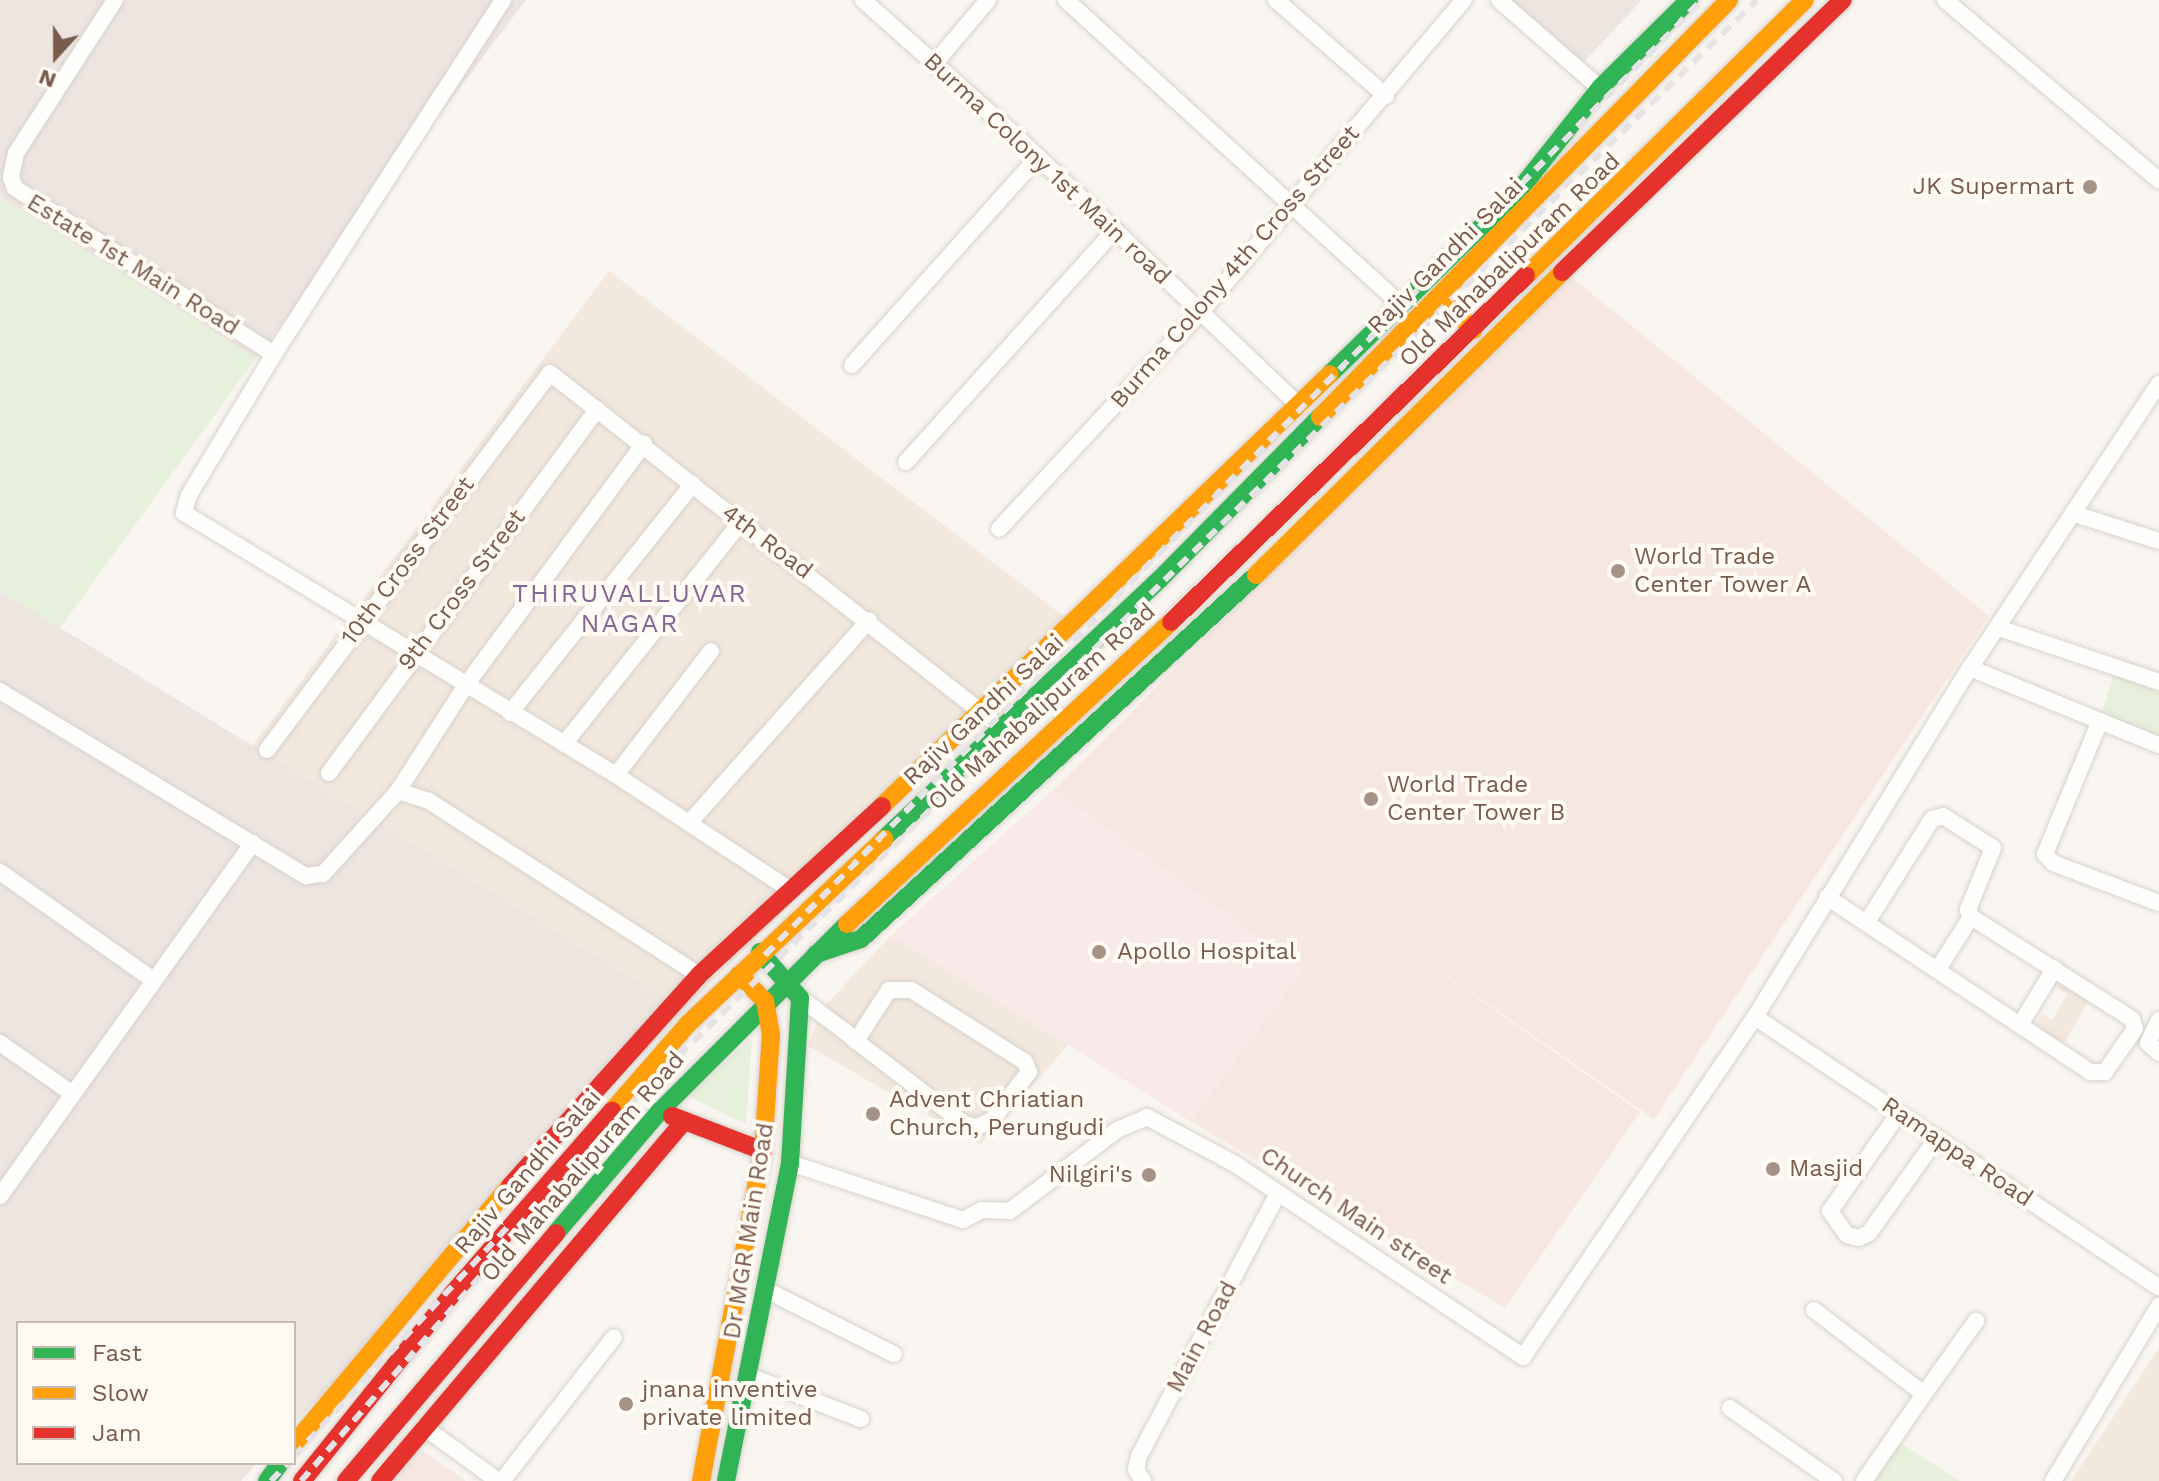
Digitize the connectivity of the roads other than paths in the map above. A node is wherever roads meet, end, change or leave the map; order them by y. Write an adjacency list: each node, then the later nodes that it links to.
1 (115, 0): 27 (street, Estate 1st Main Road)
2 (503, 0): 27 (street)
3 (863, 0): 14 (street, Burma Colony 1st Main road)
4 (988, 0): 14 (street)
5 (1066, 0): 20 (street)
6 (1276, 0): 16 (street)
7 (1464, 0): 16 (street, Burma Colony 4th Cross Street)
8 (1499, 0): 15 (street)
9 (1689, 0): 15 (main road)
10 (1729, 0): 21 (main road, Rajiv Gandhi Salai)
11 (1805, 0): 26 (main road, Old Mahabalipuram Road)
12 (1843, 0): 54 (main road)
13 (1945, 0): 18 (street)
14 (935, 63): 17 (street, Burma Colony 1st Main road)
15 (1600, 88): 19 (main road)
16 (1386, 96): 20 (street, Burma Colony 4th Cross Street)
17 (1038, 157): 22 (street, Burma Colony 1st Main road); 28 (street)
18 (2159, 180)
19 (1510, 199): 21 (main road); 24 (main road)
20 (1289, 202): 24 (street); 25 (street, Burma Colony 4th Cross Street)
21 (1524, 212): 23 (main road, Rajiv Gandhi Salai)
22 (1113, 232): 25 (street, Burma Colony 1st Main road); 34 (street)
23 (1441, 296): 26 (main road); 53 (main road, Rajiv Gandhi Salai)
24 (1400, 304): 31 (main road)
25 (1201, 312): 31 (street, Burma Colony 1st Main road); 38 (street, Burma Colony 4th Cross Street)
26 (1473, 330): 49 (main road, Old Mahabalipuram Road)
27 (274, 354): 41 (street)
28 (852, 365)
29 (550, 373): 32 (street, 4th Road); 41 (street, 10th Cross Street)
30 (2158, 387): 36 (street)
31 (1299, 406): 50 (main road)
32 (597, 409): 33 (street, 4th Road); 44 (street, 9th Cross Street)
33 (644, 444): 35 (street, 4th Road); 47 (street)
34 (906, 462)
35 (693, 484): 37 (street, 4th Road); 51 (street)
36 (2075, 514): 39 (street); 42 (street)
37 (741, 522): 40 (street, 4th Road); 55 (street)
38 (999, 529)
39 (2159, 541)
40 (869, 620): 50 (street, 4th Road); 61 (street)
41 (363, 621): 44 (street); 57 (street, 10th Cross Street)
42 (1999, 628): 45 (street); 46 (street)
43 (711, 651): 59 (street)
44 (416, 652): 47 (street); 58 (street, 9th Cross Street)
45 (1970, 668): 52 (street); 65 (street)
46 (2159, 682)
47 (466, 685): 51 (street); 60 (street)
48 (0, 691): 62 (street)
49 (1076, 711): 54 (street); 70 (main road, Old Mahabalipuram Road)
50 (983, 712): 53 (street, 4th Road); 64 (main road)
51 (510, 713): 55 (street)
52 (2100, 721): 56 (street); 66 (street)
53 (1000, 728): 69 (main road, Rajiv Gandhi Salai)
54 (1092, 728): 70 (main road)
55 (564, 744): 59 (street)
56 (2159, 745)
57 (267, 750)
58 (329, 773)
59 (616, 775): 61 (street)
60 (398, 791): 62 (street); 73 (street)
61 (689, 823): 64 (street)
62 (253, 843): 75 (street)
63 (0, 872): 75 (street)
64 (789, 889): 73 (main road)
65 (1827, 897): 68 (street); 79 (street)
66 (2159, 903)
67 (1971, 917): 68 (street); 71 (street); 72 (street)
68 (1867, 922): 71 (street)
69 (760, 952): 74 (main road, Rajiv Gandhi Salai); 76 (main road)
70 (811, 956): 76 (main road, Old Mahabalipuram Road)
71 (1938, 969): 81 (street)
72 (2054, 969): 81 (street); 81 (street)
73 (699, 975): 106 (main road)
74 (739, 975): 78 (main road); 107 (main road, Rajiv Gandhi Salai)
75 (153, 980): 85 (street)
76 (786, 980): 77 (main road); 78 (main road, Old Mahabalipuram Road)
77 (800, 998): 82 (street); 91 (main road, Dr MGR Main Road)
78 (765, 1001): 86 (main road, Old Mahabalipuram Road); 90 (main road, Dr MGR Main Road)
79 (1755, 1017): 87 (street, Ramappa Road); 92 (street, Church Main street)
80 (2159, 1020): 84 (street)
81 (2020, 1025)
82 (856, 1041): 82 (street)
83 (0, 1043): 85 (street)
84 (2159, 1053)
85 (70, 1092): 93 (street)
86 (660, 1111): 88 (main road); 108 (main road, Old Mahabalipuram Road)
87 (1899, 1113): 89 (street, Ramappa Road); 89 (street)
88 (684, 1121): 90 (main road); 105 (main road)
89 (1937, 1138): 94 (street, Ramappa Road)
90 (763, 1151): 111 (main road, Dr MGR Main Road)
91 (790, 1163): 92 (street, Church Main street); 95 (main road, Dr MGR Main Road)
92 (1278, 1193): 113 (street, Main Road)
93 (0, 1196)
94 (2159, 1287)
95 (766, 1290): 100 (street); 101 (main road, Dr MGR Main Road)
96 (2159, 1306): 116 (street)
97 (1814, 1310): 102 (street)
98 (1976, 1321): 102 (street)
99 (614, 1337): 110 (street)
100 (894, 1354)
101 (749, 1376): 104 (street); 112 (main road, Dr MGR Main Road)
102 (1924, 1394): 115 (street)
103 (1730, 1408): 114 (street)
104 (861, 1419)
105 (424, 1427): 109 (main road); 110 (street)
106 (296, 1442)
107 (302, 1481)
108 (346, 1481)
109 (380, 1481)
110 (500, 1481)
111 (701, 1481)
112 (726, 1481)
113 (1143, 1481)
114 (1834, 1481)
115 (1864, 1481)
116 (2053, 1481)

